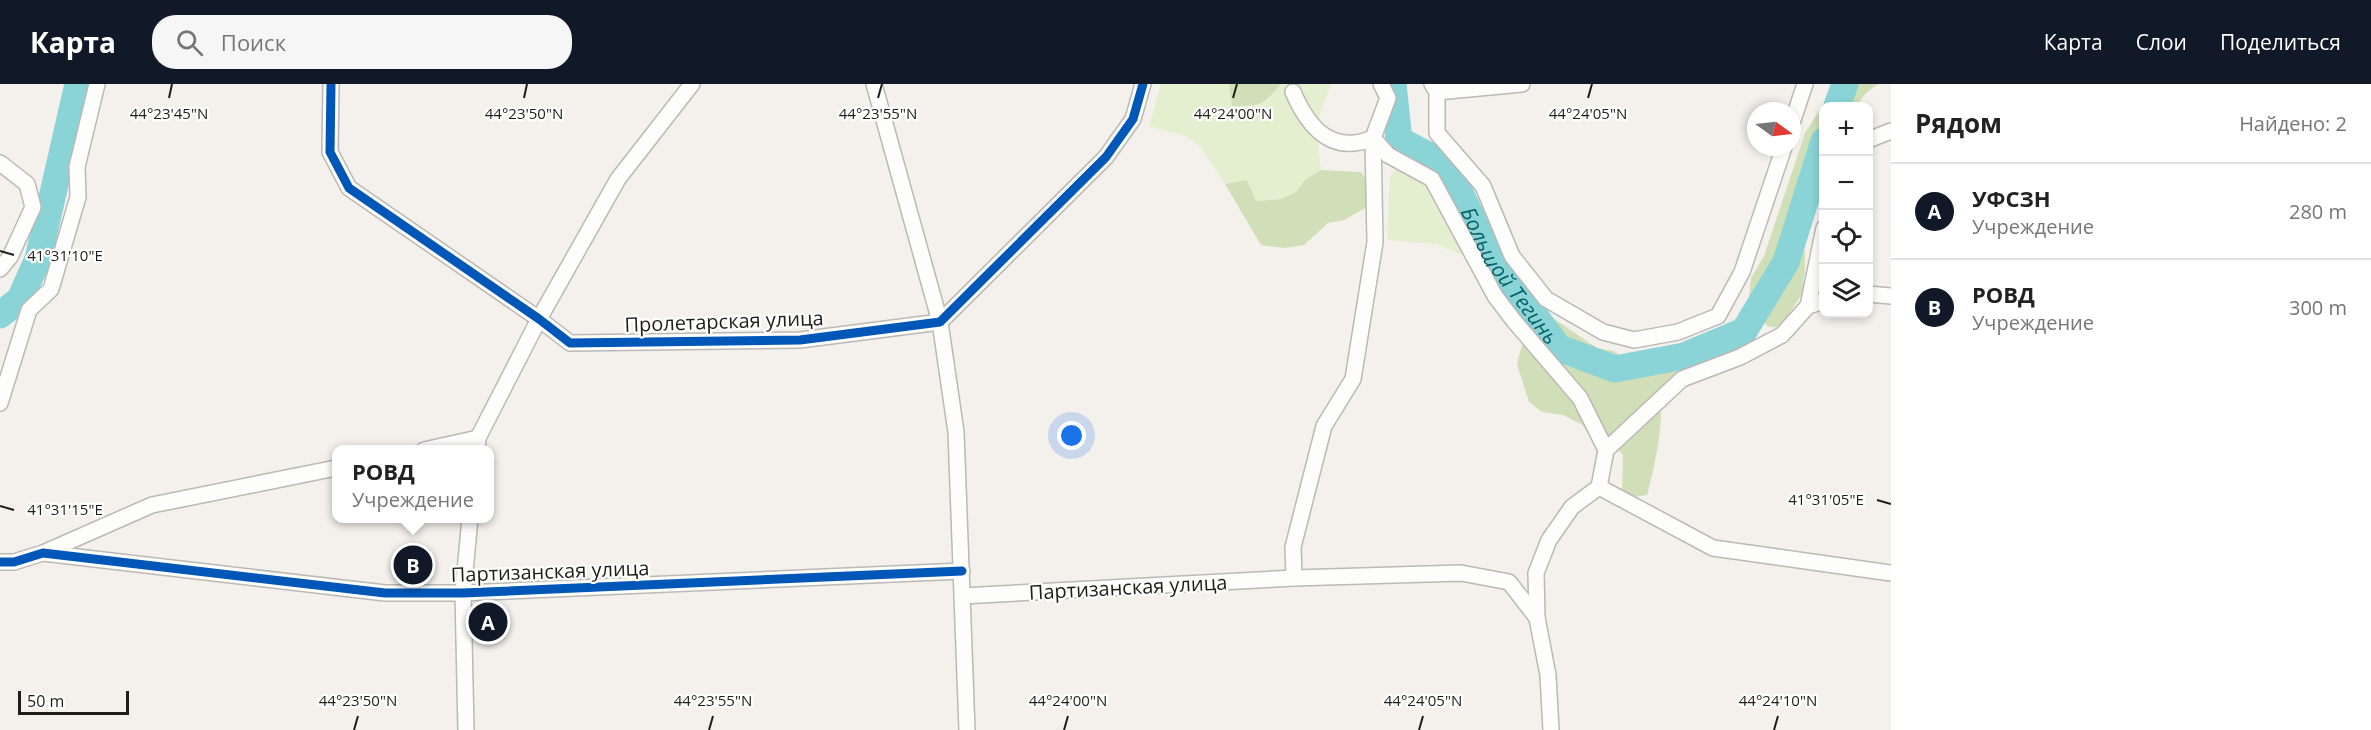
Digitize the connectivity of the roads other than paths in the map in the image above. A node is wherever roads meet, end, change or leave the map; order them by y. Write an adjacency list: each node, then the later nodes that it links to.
1 (97, 84): 25 (street)
2 (330, 84): 23 (street, Пролетарская улица)
3 (692, 84): 23 (street)
4 (874, 84): 24 (street)
5 (1143, 84): 24 (street)
6 (1382, 84): 13 (street)
7 (1522, 84): 9 (street)
8 (1805, 84): 11 (street)
9 (1434, 88): 15 (street)
10 (1293, 93): 13 (street)
11 (1799, 102)
12 (1891, 131): 14 (street)
13 (1373, 138): 27 (street); 35 (street)
14 (1873, 138)
15 (1781, 156)
16 (0, 163): 18 (street)
17 (1819, 252): 22 (street)
18 (0, 269)
19 (1873, 294): 20 (street)
20 (1891, 296)
21 (1819, 303): 22 (street)
22 (1808, 306): 27 (street)
23 (540, 319): 24 (street, Пролетарская улица); 26 (street)
24 (940, 322): 33 (street)
25 (1, 394)
26 (477, 444)
27 (1606, 450): 29 (street)
28 (332, 469): 31 (street)
29 (1599, 487): 34 (street); 38 (street)
30 (470, 523): 36 (street)
31 (43, 553): 32 (street, Партизанская улица); 36 (street, Партизанская улица)
32 (0, 562)
33 (962, 571): 36 (street, Партизанская улица); 37 (street)
34 (1891, 573)
35 (1294, 578): 37 (street, Партизанская улица); 38 (street, Партизанская улица)
36 (463, 593): 39 (street)
37 (962, 596): 40 (street)
38 (1537, 618): 41 (street)
39 (466, 730)
40 (968, 730)
41 (1551, 730)

